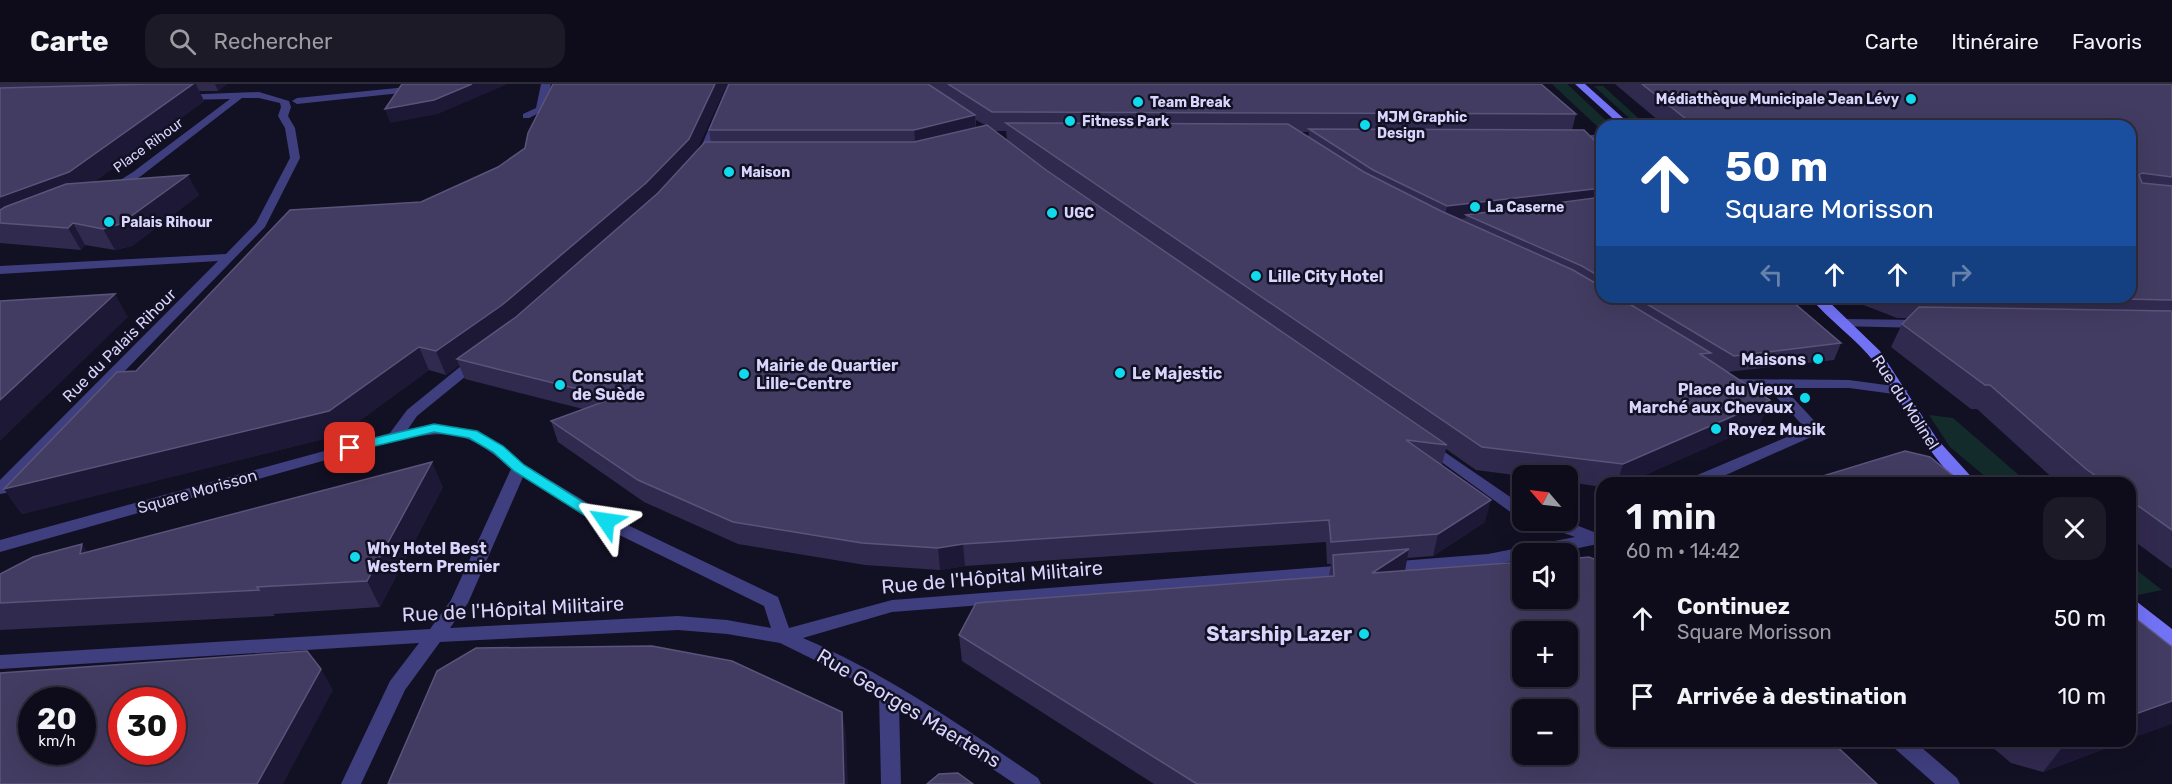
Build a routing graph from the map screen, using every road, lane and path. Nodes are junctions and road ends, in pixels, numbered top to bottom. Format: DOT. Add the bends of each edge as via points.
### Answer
graph roads {
  1 [pos="267,84"];
  2 [pos="546,84"];
  3 [pos="734,84"];
  4 [pos="1580,84"];
  5 [pos="423,88"];
  6 [pos="240,95"];
  7 [pos="254,95"];
  8 [pos="165,97"];
  9 [pos="297,101"];
  10 [pos="526,116"];
  11 [pos="1620,120"];
  12 [pos="1565,138"];
  13 [pos="1596,138"];
  14 [pos="693,169"];
  15 [pos="103,192"];
  16 [pos="231,257"];
  17 [pos="0,270"];
  18 [pos="1823,303"];
  19 [pos="1844,322"];
  20 [pos="1939,324"];
  21 [pos="489,351"];
  22 [pos="1712,373"];
  23 [pos="1771,382"];
  24 [pos="1900,391"];
  25 [pos="394,436"];
  26 [pos="1418,439"];
  27 [pos="519,468"];
  28 [pos="1707,477"];
  29 [pos="1963,477"];
  30 [pos="0,489"];
  31 [pos="1512,505"];
  32 [pos="1578,531"];
  33 [pos="1596,537"];
  34 [pos="1596,539"];
  35 [pos="0,546"];
  36 [pos="2136,611"];
  37 [pos="435,636"];
  38 [pos="783,637"];
  39 [pos="2172,639"];
  40 [pos="0,662"];
  41 [pos="889,692"];
  42 [pos="1907,747"];
  43 [pos="351,784"];
  44 [pos="891,784"];
  45 [pos="1031,784"];
  46 [pos="1950,784"];
  1 -- 7 [label="street"];
  2 -- 10 [label="street" via="540,110"];
  3 -- 14 [label="street" via="710,154"];
  4 -- 11 [label="street"];
  5 -- 9 [label="street"];
  6 -- 7 [label="street"];
  6 -- 8 [label="street"];
  6 -- 15 [label="street, Place Rihour" via="137,174"];
  7 -- 16 [label="street, Rue du Palais Rihour" via="285,103 283,116 290,128 295,158 261,225"];
  12 -- 13 [label="street"];
  16 -- 17 [label="street"];
  16 -- 30 [label="street, Rue du Palais Rihour"];
  18 -- 19 [label="street, Rue du Molinel"];
  19 -- 20 [label="street"];
  19 -- 24 [label="street, Rue du Molinel" via="1873,351"];
  21 -- 25 [label="street" via="412,413"];
  22 -- 23 [label="street" via="1735,383"];
  23 -- 24 [label="street" via="1849,384"];
  23 -- 28 [label="street" via="1815,429"];
  24 -- 29 [label="street, Rue du Molinel" via="1937,452"];
  25 -- 27 [label="street, Square Morisson" via="434,428 464,432 498,449"];
  25 -- 35 [label="street, Square Morisson"];
  26 -- 31 [label="street"];
  27 -- 37 [label="street" via="459,603"];
  27 -- 38 [label="street, Square Morisson" via="606,521 772,602"];
  32 -- 33 [label="street"];
  34 -- 38 [label="street, Rue de l'Hôpital Militaire" via="1488,560 892,606"];
  36 -- 39 [label="street"];
  37 -- 38 [label="street, Rue de l'Hôpital Militaire" via="678,623"];
  37 -- 40 [label="street, Rue de l'Hôpital Militaire"];
  37 -- 43 [label="street" via="397,686"];
  38 -- 41 [label="street, Rue Georges Maertens" via="816,650"];
  41 -- 44 [label="street"];
  41 -- 45 [label="street, Rue Georges Maertens"];
  42 -- 46 [label="street"];
}
